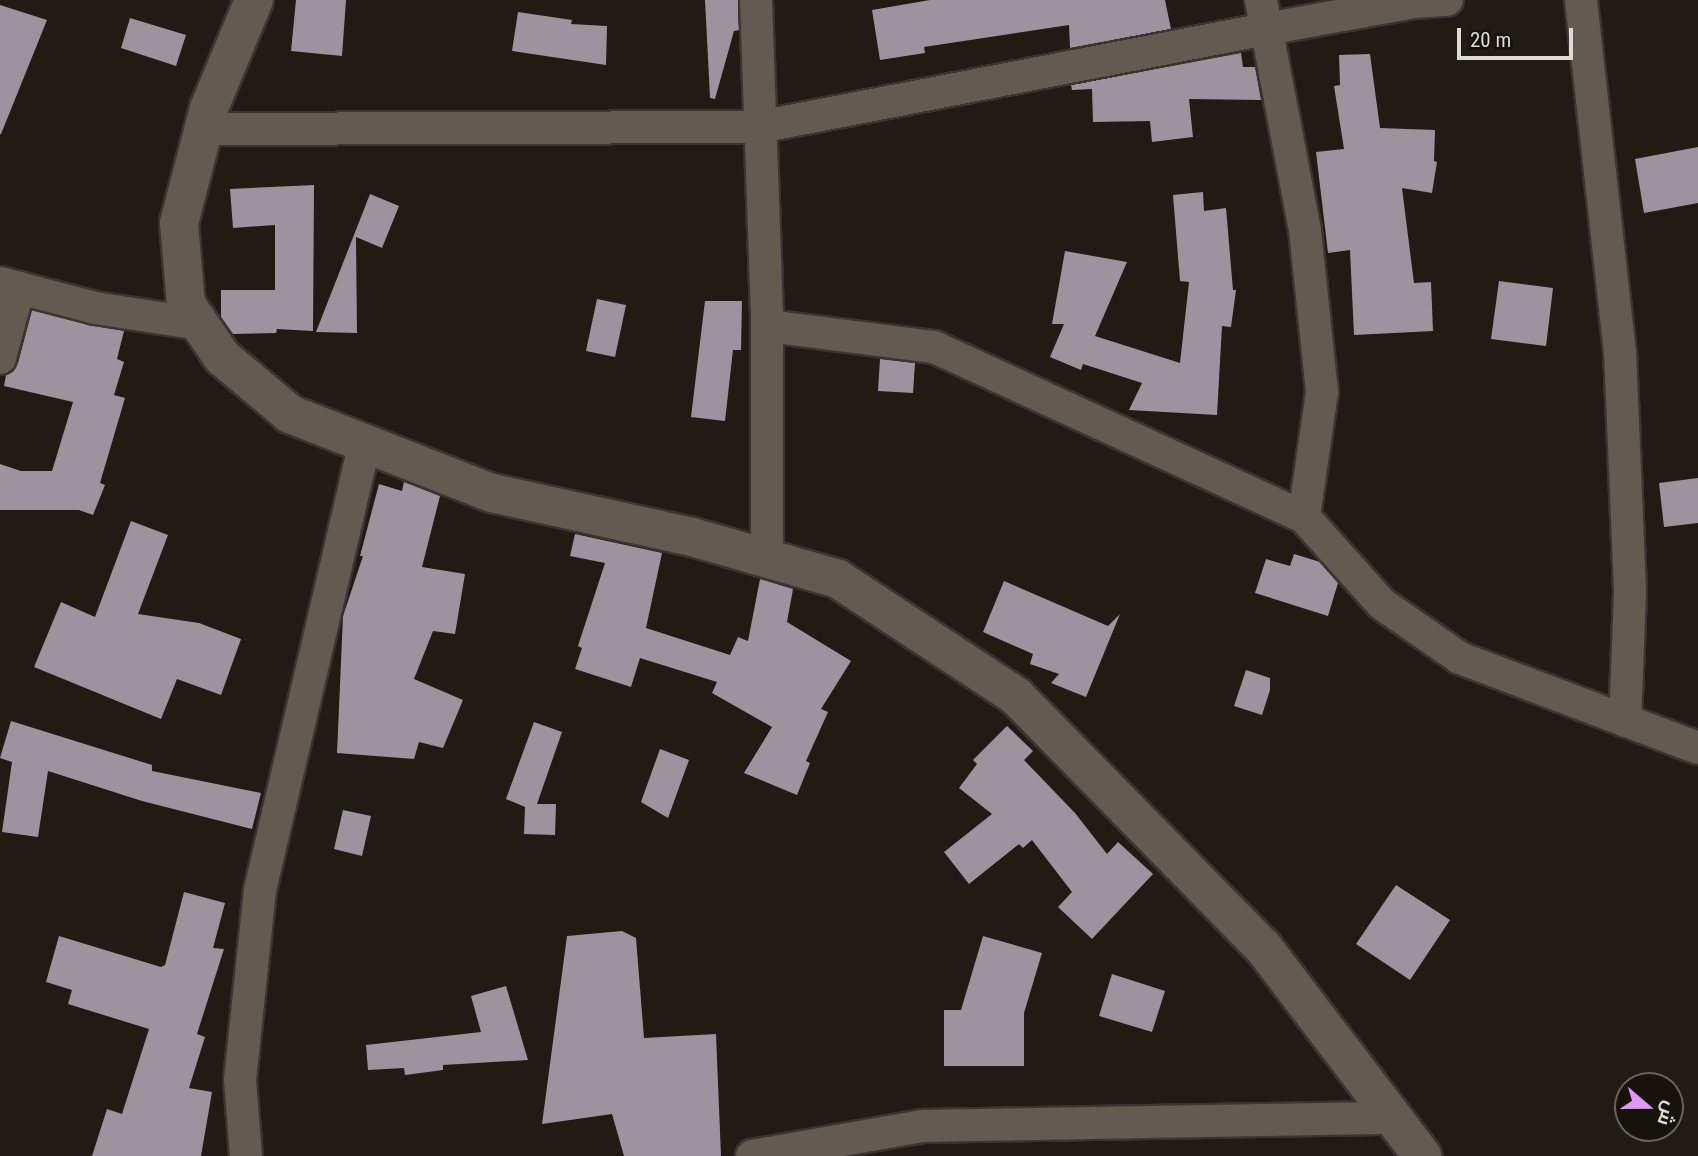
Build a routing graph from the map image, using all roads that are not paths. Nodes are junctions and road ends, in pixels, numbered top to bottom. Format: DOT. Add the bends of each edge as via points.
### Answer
graph roads {
  1 [pos="254,0"];
  2 [pos="756,0"];
  3 [pos="1447,0"];
  4 [pos="1581,0"];
  5 [pos="1264,15"];
  6 [pos="759,127"];
  7 [pos="204,129"];
  8 [pos="9,285"];
  9 [pos="200,324"];
  10 [pos="766,326"];
  11 [pos="0,358"];
  12 [pos="365,444"];
  13 [pos="1304,517"];
  14 [pos="767,558"];
  15 [pos="1625,721"];
  16 [pos="1698,748"];
  17 [pos="1391,1118"];
  18 [pos="246,1156"];
  19 [pos="752,1156"];
  20 [pos="1422,1156"];
  1 -- 7 [label="street"];
  2 -- 6 [label="street"];
  3 -- 5 [label="street"];
  4 -- 15 [label="street" via="1620,351 1630,593"];
  5 -- 6 [label="street"];
  5 -- 13 [label="street" via="1305,230 1322,391"];
  6 -- 7 [label="street"];
  6 -- 10 [label="street"];
  7 -- 9 [label="street" via="179,223 186,304"];
  8 -- 9 [label="street" via="95,308"];
  8 -- 11 [label="street"];
  9 -- 12 [label="street" via="222,357 290,414"];
  10 -- 13 [label="street" via="934,347"];
  10 -- 14 [label="street"];
  12 -- 14 [label="street" via="492,493"];
  12 -- 18 [label="street" via="260,890 240,1080"];
  13 -- 15 [label="street" via="1382,604 1460,658"];
  14 -- 17 [label="street" via="838,579 1016,696 1263,947"];
  15 -- 16 [label="street"];
  17 -- 19 [label="street" via="922,1126"];
  17 -- 20 [label="street"];
}
